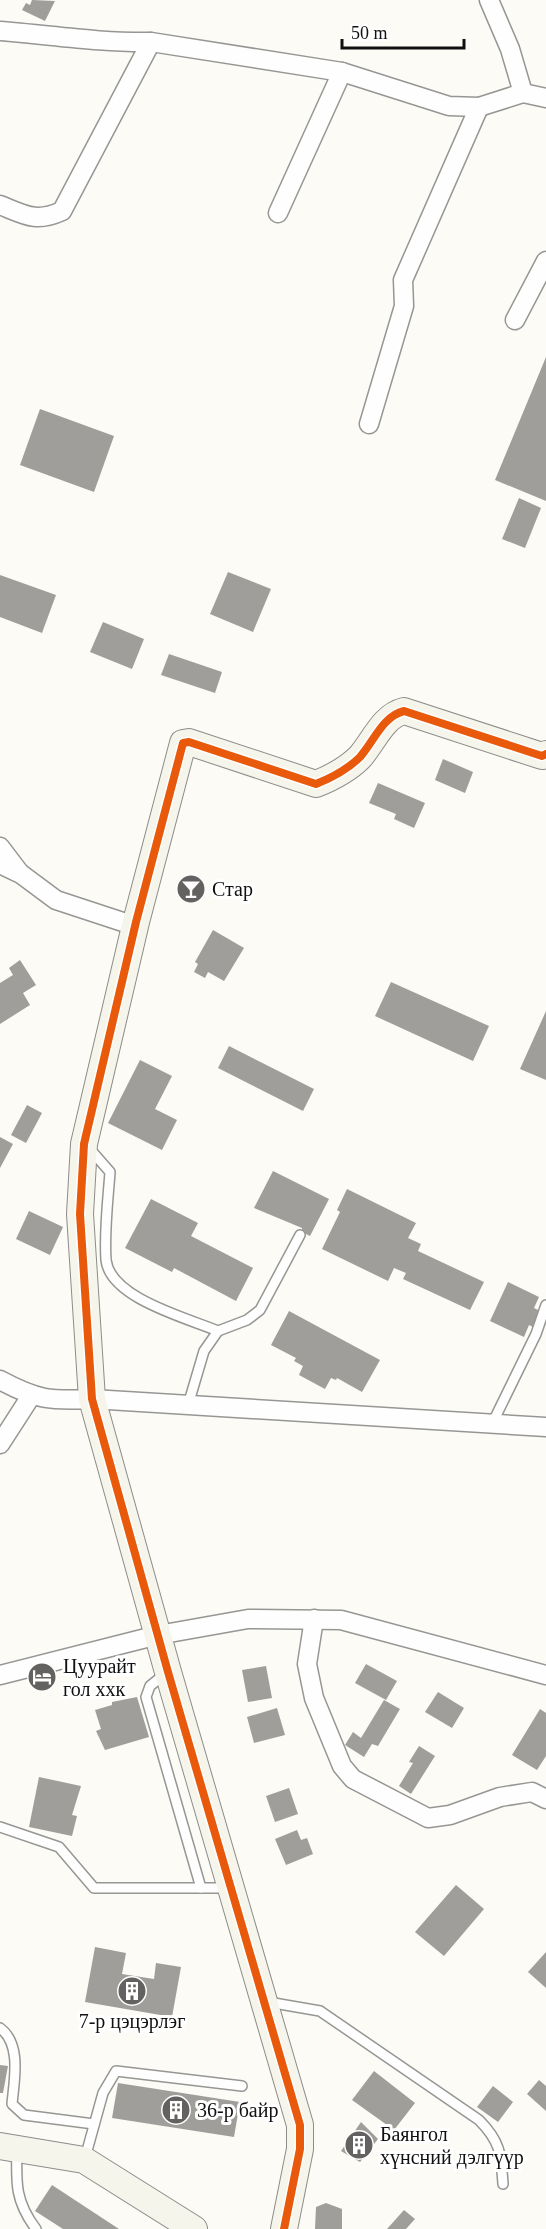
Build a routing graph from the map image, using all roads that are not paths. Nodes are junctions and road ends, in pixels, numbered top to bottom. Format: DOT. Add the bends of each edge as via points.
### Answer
graph roads {
  1 [pos="489,0"];
  2 [pos="0,31"];
  3 [pos="151,42"];
  4 [pos="342,72"];
  5 [pos="523,93"];
  6 [pos="546,98"];
  7 [pos="479,107"];
  8 [pos="0,206"];
  9 [pos="278,213"];
  10 [pos="546,261"];
  11 [pos="515,320"];
  12 [pos="369,424"];
  13 [pos="546,754"];
  14 [pos="0,847"];
  15 [pos="0,864"];
  16 [pos="21,874"];
  17 [pos="135,926"];
  18 [pos="84,1144"];
  19 [pos="300,1235"];
  20 [pos="546,1305"];
  21 [pos="218,1331"];
  22 [pos="0,1380"];
  23 [pos="31,1396"];
  24 [pos="92,1399"];
  25 [pos="188,1405"];
  26 [pos="492,1424"];
  27 [pos="546,1427"];
  28 [pos="0,1444"];
  29 [pos="314,1619"];
  30 [pos="158,1635"];
  31 [pos="168,1672"];
  32 [pos="546,1675"];
  33 [pos="0,1676"];
  34 [pos="546,1799"];
  35 [pos="0,1827"];
  36 [pos="201,1888"];
  37 [pos="232,1888"];
  38 [pos="266,2002"];
  39 [pos="0,2028"];
  40 [pos="242,2086"];
  41 [pos="94,2124"];
  42 [pos="8,2147"];
  43 [pos="84,2160"];
  44 [pos="503,2184"];
  45 [pos="36,2229"];
  46 [pos="194,2229"];
  47 [pos="284,2229"];
  1 -- 5 [label="street" via="510,48"];
  2 -- 3 [label="street" via="104,43"];
  3 -- 4 [label="street"];
  3 -- 8 [label="street" via="62,212 34,218"];
  4 -- 7 [label="street" via="449,106"];
  4 -- 9 [label="street"];
  5 -- 6 [label="street"];
  5 -- 7 [label="street"];
  7 -- 12 [label="street" via="403,280 404,306"];
  10 -- 11 [label="street"];
  13 -- 17 [label="street" via="542,756 404,711 392,715 358,758 330,779 316,784 183,743"];
  14 -- 16 [label="street"];
  15 -- 16 [label="street"];
  16 -- 17 [label="street" via="56,900"];
  17 -- 18 [label="street"];
  18 -- 21 [label="lane" via="110,1172 106,1262 114,1280 130,1294"];
  18 -- 24 [label="street" via="80,1214"];
  19 -- 21 [label="lane" via="260,1310 247,1320"];
  20 -- 26 [label="lane"];
  21 -- 25 [label="lane" via="204,1351"];
  22 -- 23 [label="street"];
  23 -- 24 [label="street" via="55,1401"];
  23 -- 28 [label="street"];
  24 -- 25 [label="street"];
  24 -- 30 [label="street"];
  25 -- 26 [label="street"];
  26 -- 27 [label="street"];
  29 -- 30 [label="street" via="248,1619"];
  29 -- 32 [label="street" via="341,1620"];
  29 -- 34 [label="street" via="307,1664 314,1698 342,1766 353,1779 428,1818 450,1815 500,1797 532,1792"];
  30 -- 31 [label="street"];
  30 -- 33 [label="street"];
  31 -- 36 [label="lane" via="150,1686 146,1697"];
  31 -- 37 [label="street"];
  35 -- 36 [label="lane" via="58,1847 94,1887"];
  36 -- 37 [label="lane"];
  37 -- 38 [label="street"];
  38 -- 44 [label="lane" via="320,2011 479,2120 501,2149"];
  38 -- 47 [label="street" via="300,2124 300,2149"];
  39 -- 41 [label="lane" via="11,2042 15,2065 12,2104 24,2115"];
  40 -- 41 [label="lane" via="116,2071 103,2093"];
  41 -- 43 [label="lane"];
  42 -- 43 [label="street"];
  42 -- 45 [label="lane" via="17,2195"];
  43 -- 46 [label="street"];
}
